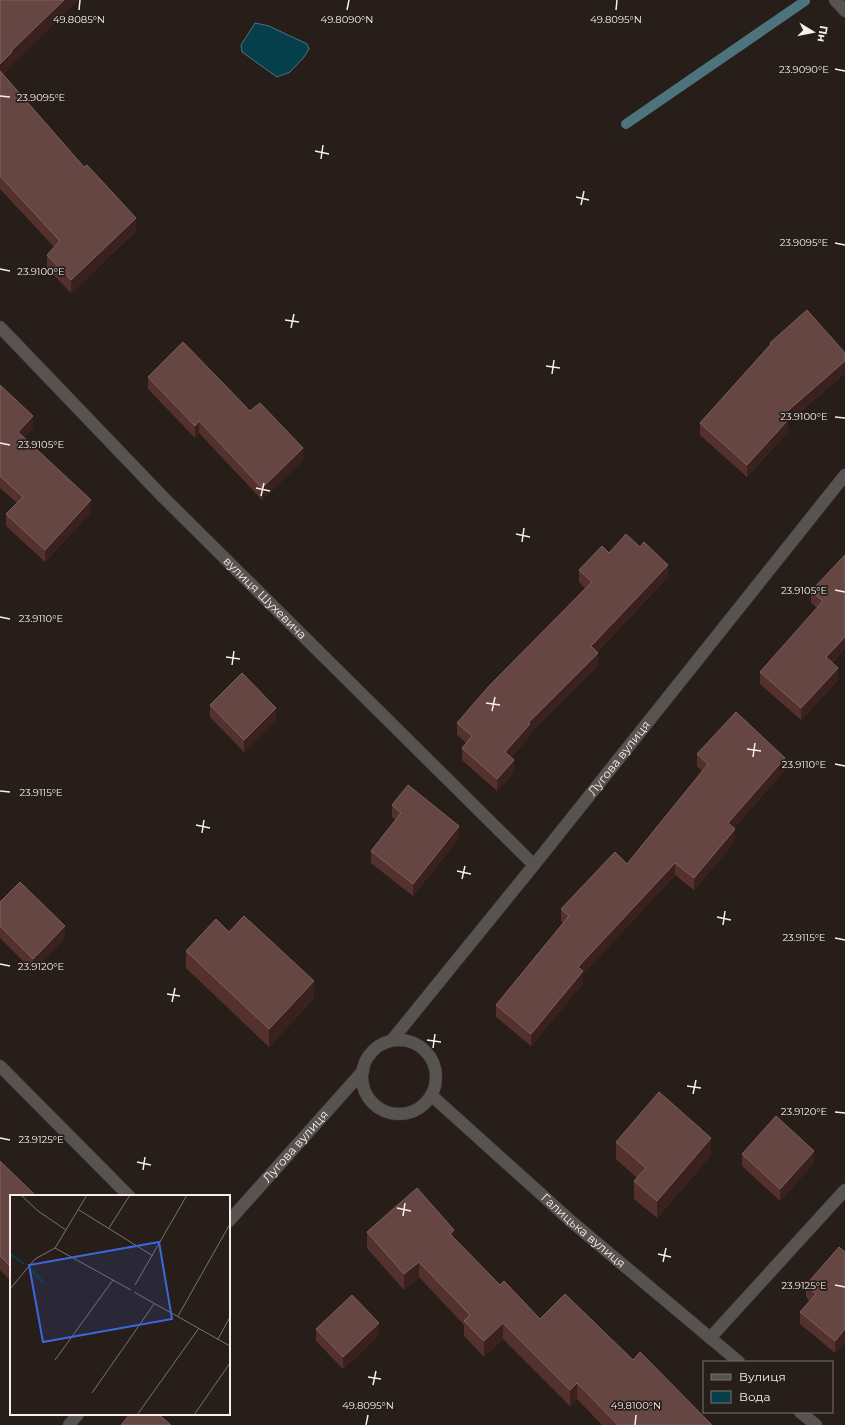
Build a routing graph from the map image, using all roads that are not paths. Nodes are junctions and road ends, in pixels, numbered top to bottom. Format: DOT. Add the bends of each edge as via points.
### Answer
graph roads {
  1 [pos="835,0"];
  2 [pos="845,11"];
  3 [pos="0,327"];
  4 [pos="845,475"];
  5 [pos="534,865"];
  6 [pos="392,1040"];
  7 [pos="0,1066"];
  8 [pos="362,1071"];
  9 [pos="431,1095"];
  10 [pos="845,1190"];
  11 [pos="128,1195"];
  12 [pos="230,1220"];
  13 [pos="710,1338"];
  14 [pos="738,1361"];
  15 [pos="801,1413"];
  16 [pos="77,1415"];
  17 [pos="70,1425"];
  18 [pos="816,1425"];
  1 -- 2 [label="street"];
  3 -- 5 [label="street, вулиця Шухевича" via="162,497"];
  4 -- 5 [label="street, Лугова вулиця"];
  5 -- 6 [label="street, Лугова вулиця"];
  6 -- 8 [label="street" via="378,1046 368,1057"];
  6 -- 9 [label="street" via="407,1040 420,1046 430,1056 436,1069 436,1083"];
  7 -- 11 [label="street"];
  8 -- 9 [label="street" via="363,1086 370,1100 381,1109 395,1114 410,1112 422,1106"];
  8 -- 12 [label="street, Лугова вулиця"];
  9 -- 13 [label="street, Галицька вулиця" via="572,1222"];
  10 -- 13 [label="street"];
  13 -- 14 [label="street, Галицька вулиця"];
  15 -- 18 [label="street"];
  16 -- 17 [label="street"];
}
